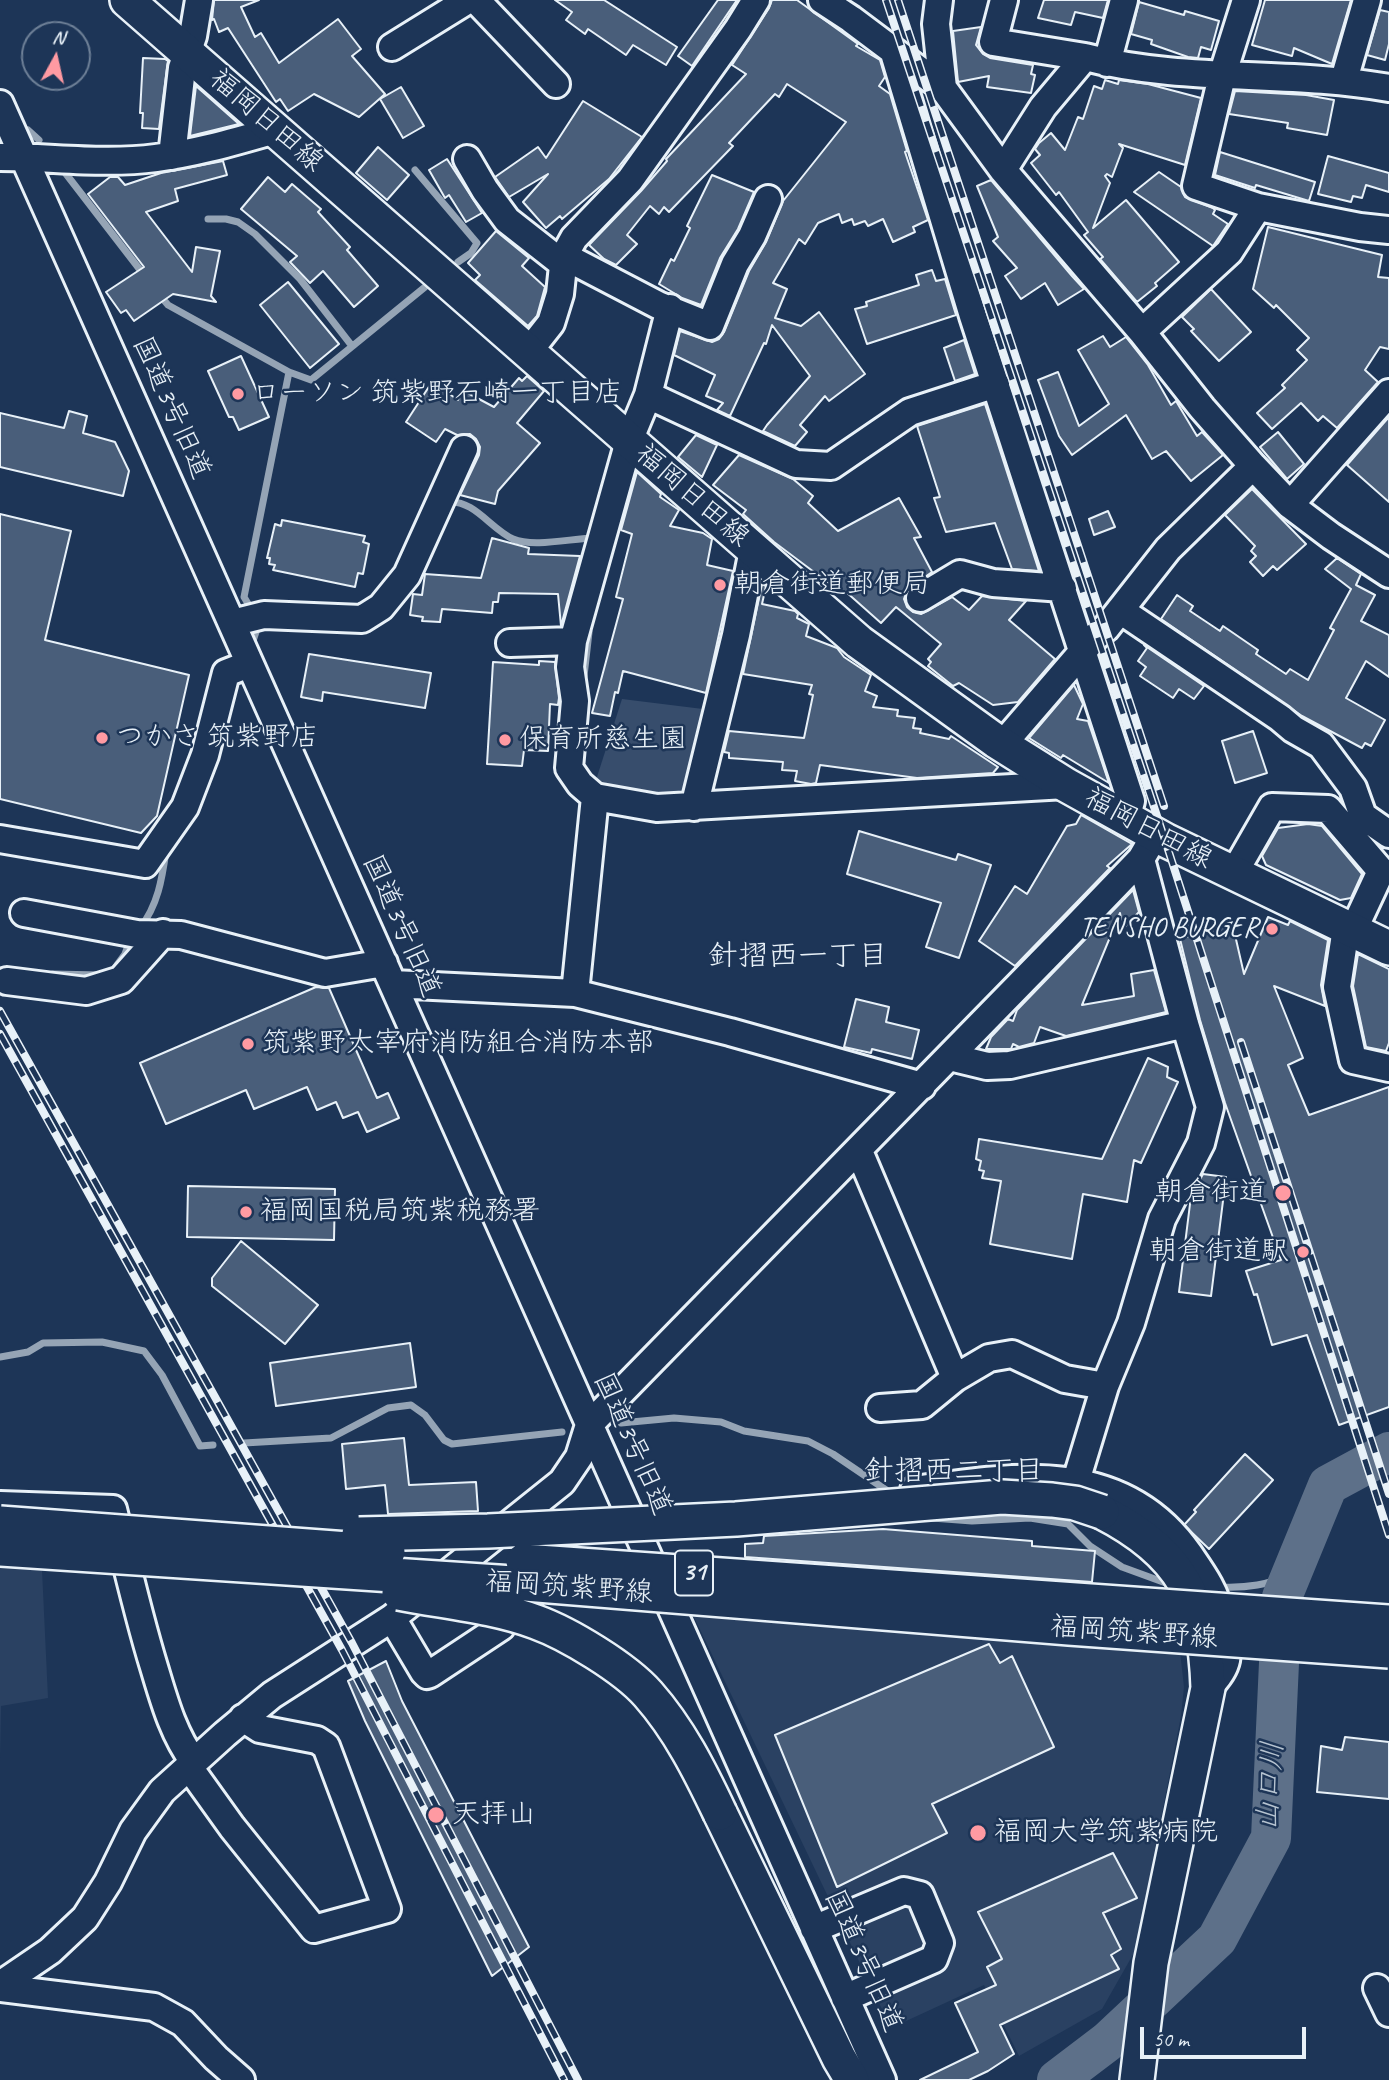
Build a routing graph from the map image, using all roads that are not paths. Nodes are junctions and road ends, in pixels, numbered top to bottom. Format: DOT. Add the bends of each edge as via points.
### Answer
graph roads {
  1 [pos="127,0"];
  2 [pos="199,0"];
  3 [pos="468,0"];
  4 [pos="476,0"];
  5 [pos="755,0"];
  6 [pos="821,0"];
  7 [pos="939,0"];
  8 [pos="1004,0"];
  9 [pos="1124,0"];
  10 [pos="1246,0"];
  11 [pos="1367,0"];
  12 [pos="392,47"];
  13 [pos="187,53"];
  14 [pos="894,53"];
  15 [pos="1096,60"];
  16 [pos="1222,76"];
  17 [pos="1344,80"];
  18 [pos="556,84"];
  19 [pos="943,88"];
  20 [pos="1389,88"];
  21 [pos="0,104"];
  22 [pos="275,130"];
  23 [pos="172,156"];
  24 [pos="12,157"];
  25 [pos="467,159"];
  26 [pos="1003,170"];
  27 [pos="768,199"];
  28 [pos="1258,207"];
  29 [pos="1389,230"];
  30 [pos="563,260"];
  31 [pos="670,308"];
  32 [pos="1142,332"];
  33 [pos="529,351"];
  34 [pos="996,384"];
  35 [pos="1389,393"];
  36 [pos="648,395"];
  37 [pos="629,441"];
  38 [pos="464,449"];
  39 [pos="1253,466"];
  40 [pos="1290,505"];
  41 [pos="753,550"];
  42 [pos="1389,574"];
  43 [pos="1063,588"];
  44 [pos="920,598"];
  45 [pos="1120,610"];
  46 [pos="232,623"];
  47 [pos="572,641"];
  48 [pos="510,643"];
  49 [pos="1082,652"];
  50 [pos="249,664"];
  51 [pos="1002,745"];
  52 [pos="1066,785"];
  53 [pos="596,797"];
  54 [pos="694,807"];
  55 [pos="1126,819"];
  56 [pos="1389,834"];
  57 [pos="0,839"];
  58 [pos="1148,847"];
  59 [pos="1234,873"];
  60 [pos="24,913"];
  61 [pos="1350,930"];
  62 [pos="163,933"];
  63 [pos="1388,945"];
  64 [pos="388,974"];
  65 [pos="7,981"];
  66 [pos="575,993"];
  67 [pos="1185,1024"];
  68 [pos="950,1057"];
  69 [pos="1389,1068"];
  70 [pos="922,1086"];
  71 [pos="859,1151"];
  72 [pos="955,1378"];
  73 [pos="1105,1386"];
  74 [pos="880,1408"];
  75 [pos="589,1425"];
  76 [pos="1076,1481"];
  77 [pos="0,1505"];
  78 [pos="629,1513"];
  79 [pos="0,1523"];
  80 [pos="168,1537"];
  81 [pos="0,1549"];
  82 [pos="471,1555"];
  83 [pos="263,1567"];
  84 [pos="392,1618"];
  85 [pos="1389,1622"];
  86 [pos="1389,1651"];
  87 [pos="1208,1688"];
  88 [pos="243,1718"];
  89 [pos="192,1764"];
  90 [pos="814,1929"];
  91 [pos="0,1987"];
  92 [pos="1377,1988"];
  93 [pos="845,1998"];
  94 [pos="1389,2014"];
  95 [pos="1137,2077"];
  96 [pos="241,2080"];
  97 [pos="852,2080"];
  98 [pos="883,2080"];
  1 -- 13 [label="main road, 福岡日田線"];
  2 -- 13 [label="street"];
  3 -- 12 [label="street"];
  4 -- 18 [label="street"];
  5 -- 30 [label="street" via="630,180 574,238"];
  6 -- 14 [label="street"];
  7 -- 19 [label="street" via="936,24"];
  8 -- 15 [label="street" via="993,42"];
  9 -- 15 [label="street"];
  10 -- 16 [label="street"];
  11 -- 17 [label="street"];
  13 -- 22 [label="main road, 福岡日田線"];
  13 -- 23 [label="street"];
  14 -- 19 [label="street"];
  14 -- 34 [label="street"];
  15 -- 16 [label="street"];
  15 -- 26 [label="street" via="1043,107"];
  16 -- 17 [label="street"];
  16 -- 28 [label="street" via="1196,186"];
  17 -- 20 [label="street"];
  19 -- 26 [label="street"];
  21 -- 24 [label="street, 国道3号旧道"];
  22 -- 23 [label="street"];
  22 -- 33 [label="main road, 福岡日田線"];
  23 -- 24 [label="street" via="78,161"];
  24 -- 46 [label="street, 国道3号旧道"];
  25 -- 30 [label="street" via="507,219"];
  26 -- 32 [label="street"];
  27 -- 31 [label="street" via="710,326"];
  28 -- 29 [label="street"];
  28 -- 32 [label="street" via="1229,252"];
  30 -- 31 [label="street"];
  30 -- 33 [label="street" via="551,323"];
  31 -- 36 [label="street"];
  32 -- 39 [label="street"];
  33 -- 37 [label="main road, 福岡日田線"];
  34 -- 36 [label="street" via="910,412 831,466 796,464"];
  34 -- 43 [label="street"];
  35 -- 40 [label="street"];
  36 -- 37 [label="street"];
  37 -- 41 [label="main road, 福岡日田線"];
  37 -- 47 [label="street"];
  38 -- 46 [label="street" via="407,575 381,607 362,619 264,615"];
  39 -- 40 [label="street"];
  39 -- 45 [label="street" via="1168,549"];
  40 -- 42 [label="street"];
  41 -- 51 [label="main road, 福岡日田線" via="859,642"];
  41 -- 54 [label="street"];
  43 -- 44 [label="street" via="993,583 960,574"];
  43 -- 49 [label="street"];
  45 -- 49 [label="street"];
  45 -- 56 [label="street" via="1321,745 1353,788 1363,816"];
  46 -- 50 [label="street, 国道3号旧道"];
  47 -- 48 [label="street"];
  47 -- 53 [label="street" via="575,701 569,768"];
  49 -- 51 [label="street"];
  49 -- 55 [label="street" via="1131,802"];
  50 -- 57 [label="street" via="226,673 205,755 185,807 145,864"];
  50 -- 64 [label="street, 国道3号旧道"];
  51 -- 52 [label="main road, 福岡日田線"];
  52 -- 54 [label="street"];
  52 -- 55 [label="main road, 福岡日田線"];
  53 -- 54 [label="street" via="657,808"];
  53 -- 66 [label="street"];
  55 -- 58 [label="main road, 福岡日田線"];
  58 -- 59 [label="main road, 福岡日田線"];
  58 -- 67 [label="street"];
  58 -- 68 [label="street"];
  59 -- 61 [label="main road, 福岡日田線"];
  59 -- 61 [label="street" via="1272,807 1328,809 1381,871"];
  60 -- 62 [label="street" via="137,934"];
  61 -- 63 [label="main road, 福岡日田線"];
  61 -- 69 [label="street" via="1337,987 1353,1060"];
  62 -- 64 [label="street" via="325,973"];
  62 -- 65 [label="street" via="121,980 86,991"];
  64 -- 66 [label="street" via="459,986"];
  64 -- 75 [label="street, 国道3号旧道"];
  66 -- 70 [label="street"];
  67 -- 68 [label="street" via="1010,1065 987,1066"];
  67 -- 73 [label="street" via="1210,1107 1201,1143 1161,1219 1131,1323"];
  68 -- 70 [label="street"];
  70 -- 71 [label="street"];
  71 -- 72 [label="street"];
  71 -- 75 [label="street"];
  72 -- 73 [label="street" via="989,1359 1012,1354 1065,1379"];
  72 -- 74 [label="street" via="922,1405"];
  73 -- 76 [label="street"];
  75 -- 78 [label="street, 国道3号旧道"];
  75 -- 82 [label="street" via="579,1457 562,1482"];
  76 -- 78 [label="street" via="992,1479 861,1497"];
  76 -- 87 [label="street" via="1114,1493 1155,1519 1199,1569 1217,1599 1227,1656 1223,1673"];
  77 -- 89 [label="street" via="113,1509 167,1710"];
  78 -- 90 [label="street, 国道3号旧道"];
  79 -- 80 [label="main road, 福岡筑紫野線 / 31, bridge"];
  80 -- 85 [label="main road, 福岡筑紫野線 / 31, bridge"];
  80 -- 87 [label="main road, bridge" via="556,1528 736,1519 1002,1497 1074,1503 1131,1527 1172,1563 1193,1596 1207,1658"];
  81 -- 83 [label="main road, 福岡筑紫野線 / 31, bridge"];
  82 -- 84 [label="street"];
  82 -- 84 [label="street" via="504,1587 507,1596 501,1627 427,1675"];
  83 -- 86 [label="main road, 福岡筑紫野線 / 31, bridge"];
  83 -- 97 [label="main road, bridge" via="535,1621 604,1658 647,1692 701,1774"];
  84 -- 88 [label="street"];
  87 -- 95 [label="main road" via="1151,1963"];
  88 -- 89 [label="street"];
  88 -- 89 [label="street" via="260,1729 317,1740 326,1746 387,1909 314,1929 232,1827"];
  89 -- 91 [label="street" via="162,1791 133,1831 85,1918 50,1951"];
  90 -- 93 [label="street, 国道3号旧道"];
  90 -- 93 [label="street" via="904,1891 920,1895 940,1943 934,1959"];
  91 -- 96 [label="street" via="154,2007 183,2023"];
  92 -- 94 [label="street"];
  93 -- 98 [label="street, 国道3号旧道"];
}
